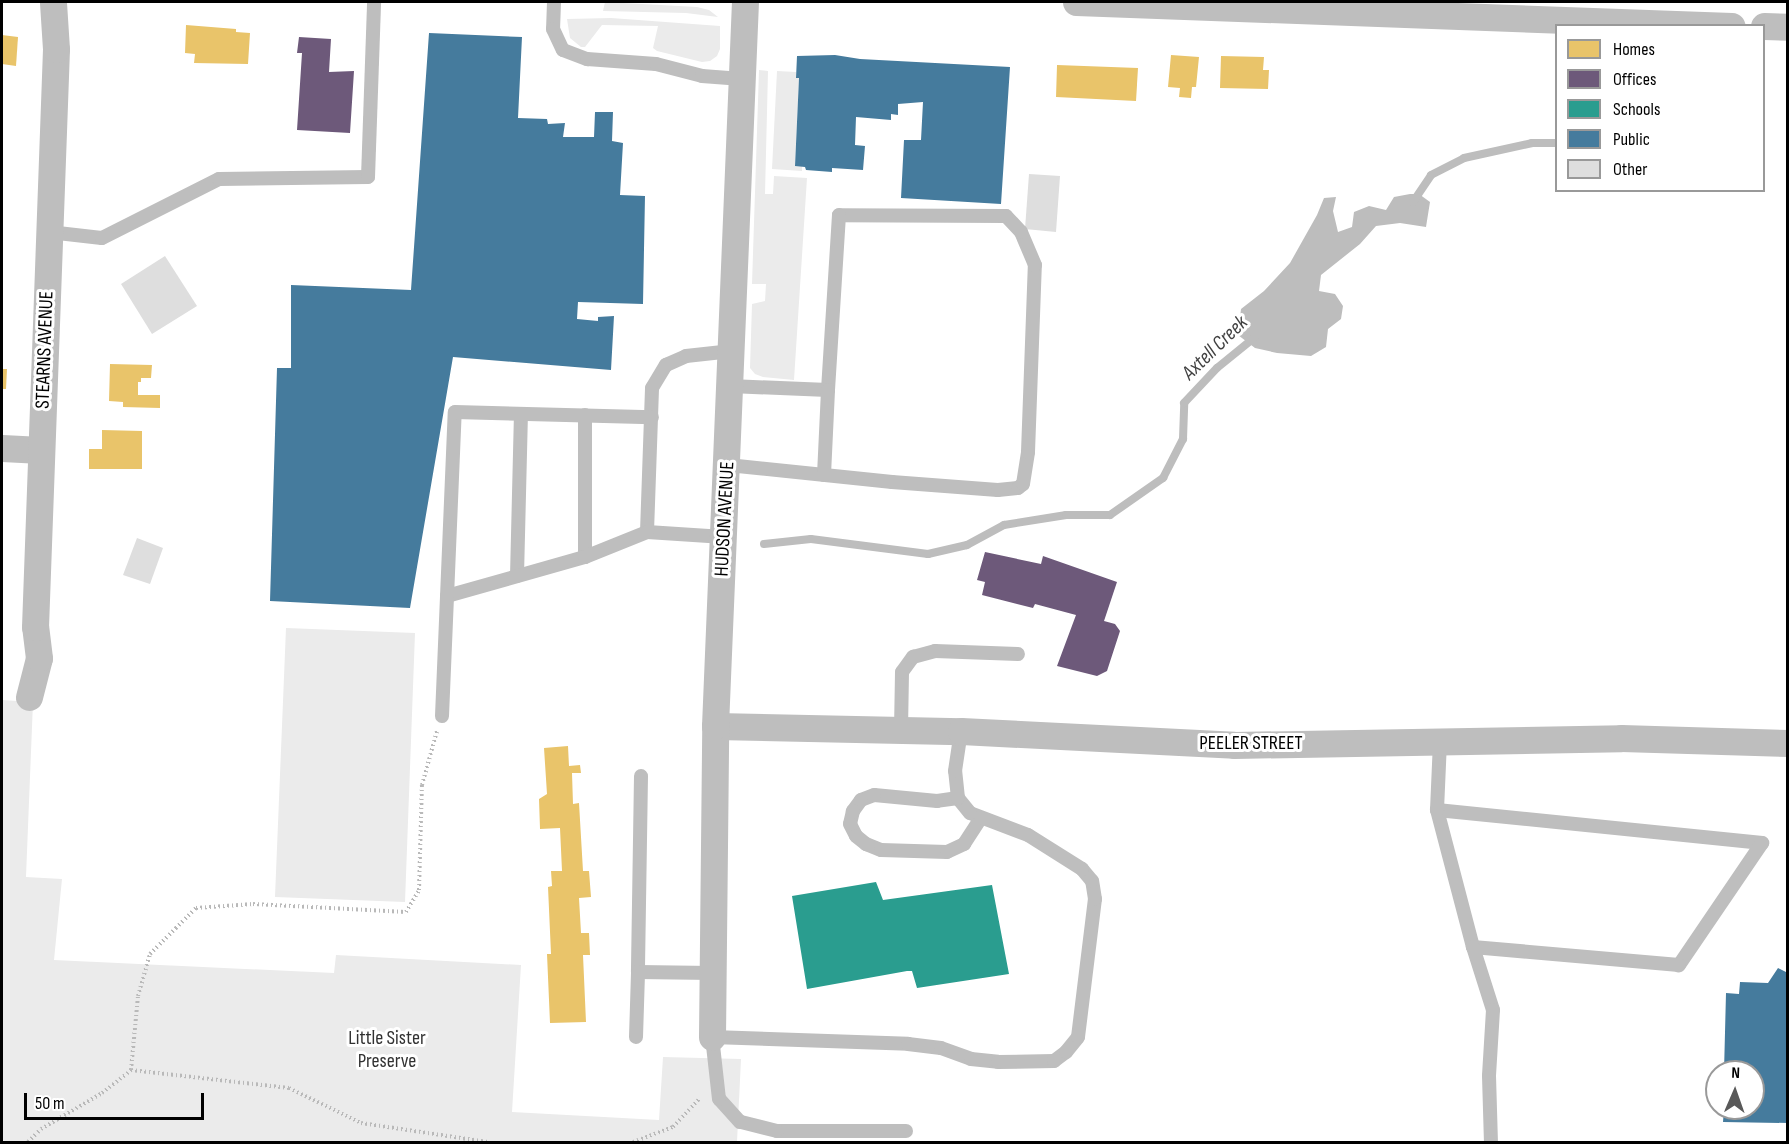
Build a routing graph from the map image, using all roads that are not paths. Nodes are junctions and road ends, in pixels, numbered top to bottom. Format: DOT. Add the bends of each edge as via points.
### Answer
graph roads {
  1 [pos="53,2"];
  2 [pos="374,2"];
  3 [pos="554,2"];
  4 [pos="745,2"];
  5 [pos="1076,2"];
  6 [pos="1677,24"];
  7 [pos="1765,26"];
  8 [pos="1788,27"];
  9 [pos="742,79"];
  10 [pos="49,232"];
  11 [pos="732,351"];
  12 [pos="730,386"];
  13 [pos="828,390"];
  14 [pos="521,414"];
  15 [pos="585,415"];
  16 [pos="652,417"];
  17 [pos="2,448"];
  18 [pos="41,450"];
  19 [pos="728,465"];
  20 [pos="824,475"];
  21 [pos="647,532"];
  22 [pos="724,537"];
  23 [pos="585,557"];
  24 [pos="517,576"];
  25 [pos="447,596"];
  26 [pos="1018,654"];
  27 [pos="29,697"];
  28 [pos="442,716"];
  29 [pos="715,726"];
  30 [pos="901,730"];
  31 [pos="961,731"];
  32 [pos="1440,740"];
  33 [pos="1788,743"];
  34 [pos="641,776"];
  35 [pos="958,798"];
  36 [pos="1437,810"];
  37 [pos="981,818"];
  38 [pos="1473,947"];
  39 [pos="638,972"];
  40 [pos="712,973"];
  41 [pos="636,1036"];
  42 [pos="711,1037"];
  43 [pos="906,1131"];
  44 [pos="1491,1143"];
  1 -- 10 [label="street, STEARNS AVENUE" via="56,49"];
  2 -- 10 [label="lane" via="368,177 219,179 102,238"];
  3 -- 9 [label="lane" via="553,29 563,50 587,59 656,64 702,76"];
  4 -- 9 [label="street, HUDSON AVENUE"];
  5 -- 6 [label="street"];
  7 -- 8 [label="street"];
  9 -- 11 [label="street, HUDSON AVENUE"];
  10 -- 18 [label="street, STEARNS AVENUE"];
  11 -- 12 [label="street, HUDSON AVENUE"];
  11 -- 16 [label="lane" via="686,356 666,365 652,388"];
  12 -- 13 [label="lane"];
  12 -- 19 [label="street, HUDSON AVENUE"];
  13 -- 20 [label="lane"];
  13 -- 20 [label="lane" via="839,215 1011,219 1035,265 1028,452 1023,484 998,490"];
  14 -- 15 [label="lane"];
  14 -- 24 [label="lane"];
  14 -- 25 [label="lane" via="456,412"];
  15 -- 16 [label="lane"];
  15 -- 23 [label="lane"];
  16 -- 21 [label="lane"];
  17 -- 18 [label="street"];
  18 -- 27 [label="street, STEARNS AVENUE" via="35,627 39,658"];
  19 -- 20 [label="lane"];
  19 -- 22 [label="street, HUDSON AVENUE"];
  21 -- 22 [label="lane"];
  21 -- 23 [label="lane"];
  22 -- 29 [label="street, HUDSON AVENUE"];
  23 -- 24 [label="lane"];
  24 -- 25 [label="lane"];
  25 -- 28 [label="lane"];
  26 -- 30 [label="lane" via="935,651 913,657 902,672"];
  29 -- 30 [label="street, PEELER STREET"];
  29 -- 40 [label="street, HUDSON AVENUE"];
  30 -- 31 [label="street, PEELER STREET"];
  31 -- 32 [label="street, PEELER STREET" via="1234,745"];
  31 -- 35 [label="lane" via="955,771"];
  32 -- 33 [label="street, PEELER STREET" via="1621,738"];
  32 -- 36 [label="lane"];
  34 -- 39 [label="lane"];
  35 -- 37 [label="lane" via="970,813"];
  35 -- 37 [label="lane" via="937,801 874,795 861,800 850,824 856,836 881,850 947,852 964,844"];
  36 -- 38 [label="lane"];
  36 -- 38 [label="lane" via="1762,843 1679,964"];
  37 -- 42 [label="lane" via="1028,835 1082,869 1092,881 1095,899 1078,1037 1066,1052 1054,1061 998,1062 908,1044"];
  38 -- 44 [label="lane" via="1493,1010 1489,1076"];
  39 -- 40 [label="lane"];
  39 -- 41 [label="lane"];
  40 -- 42 [label="street, HUDSON AVENUE"];
  42 -- 43 [label="lane" via="719,1099 740,1122 777,1131"];
}
